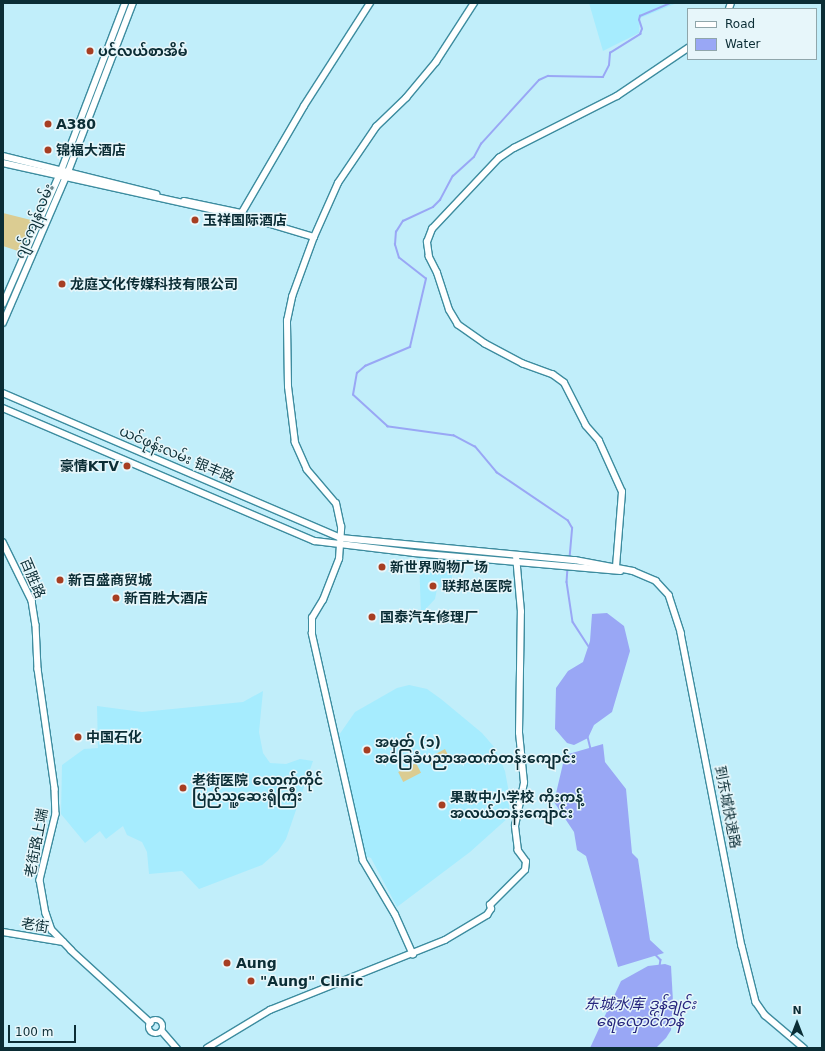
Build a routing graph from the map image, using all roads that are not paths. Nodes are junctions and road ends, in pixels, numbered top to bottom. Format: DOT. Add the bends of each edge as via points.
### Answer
graph roads {
  1 [pos="133,3"];
  2 [pos="370,3"];
  3 [pos="474,3"];
  4 [pos="124,5"];
  5 [pos="130,12"];
  6 [pos="687,49"];
  7 [pos="94,84"];
  8 [pos="100,87"];
  9 [pos="85,108"];
  10 [pos="91,110"];
  11 [pos="76,141"];
  12 [pos="3,156"];
  13 [pos="3,163"];
  14 [pos="60,174"];
  15 [pos="66,175"];
  16 [pos="240,215"];
  17 [pos="314,237"];
  18 [pos="11,285"];
  19 [pos="18,288"];
  20 [pos="3,304"];
  21 [pos="3,323"];
  22 [pos="3,392"];
  23 [pos="3,408"];
  24 [pos="341,538"];
  25 [pos="3,542"];
  26 [pos="340,545"];
  27 [pos="516,559"];
  28 [pos="616,567"];
  29 [pos="633,571"];
  30 [pos="36,625"];
  31 [pos="3,932"];
  32 [pos="64,942"];
  33 [pos="413,955"];
  34 [pos="151,1023"];
  35 [pos="162,1031"];
  36 [pos="177,1048"];
  37 [pos="207,1048"];
  38 [pos="804,1048"];
  1 -- 5 [label="main road"];
  2 -- 16 [label="main road" via="300,113"];
  3 -- 17 [label="main road" via="436,62 406,98 376,127 364,144 338,183"];
  4 -- 5 [label="main road"];
  4 -- 7 [label="main road"];
  5 -- 8 [label="main road"];
  6 -- 28 [label="main road" via="617,96 514,148 500,158 432,229 427,242 429,257 449,310 458,325 485,344 523,364 553,375 564,383 586,426 599,441 622,492"];
  7 -- 8 [label="main road"];
  7 -- 9 [label="main road"];
  8 -- 10 [label="main road"];
  9 -- 10 [label="main road"];
  9 -- 11 [label="main road"];
  10 -- 11 [label="main road"];
  11 -- 14 [label="main road, ဂျင်ကျန်လမ်း"];
  11 -- 15 [label="main road, ဂျင်ကျန်လမ်း"];
  12 -- 14 [label="main road"];
  13 -- 14 [label="main road"];
  14 -- 15 [label="main road"];
  14 -- 18 [label="main road, ဂျင်ကျန်လမ်း"];
  15 -- 16 [label="main road"];
  15 -- 19 [label="main road, ဂျင်ကျန်လမ်း"];
  16 -- 17 [label="main road"];
  17 -- 24 [label="main road" via="288,311 288,387 295,444 307,470 336,504"];
  18 -- 19 [label="main road"];
  18 -- 20 [label="main road, ဂျင်ကျန်လမ်း"];
  19 -- 21 [label="main road, ဂျင်ကျန်လမ်း"];
  22 -- 24 [label="main road, ယင်ဖုန်းလမ်း 银丰路"];
  23 -- 26 [label="main road, ယင်ဖုန်းလမ်း 银丰路" via="315,540"];
  24 -- 26 [label="main road"];
  24 -- 27 [label="main road, ယင်ဖုန်းလမ်း 银丰路"];
  25 -- 30 [label="main road, 百胜路" via="25,583 32,601"];
  26 -- 27 [label="main road, ယင်ဖုန်းလမ်း 银丰路"];
  26 -- 33 [label="main road" via="332,579 312,618 312,634 363,861 398,921"];
  27 -- 28 [label="main road, 到东城快速路" via="556,558"];
  27 -- 29 [label="main road, 到东城快速路" via="574,567"];
  27 -- 33 [label="main road" via="522,612 519,733 524,783 515,826 518,851 526,862 525,870 490,905 491,909 487,915 445,940"];
  28 -- 29 [label="main road, 到东城快速路"];
  29 -- 38 [label="main road, 到东城快速路" via="648,576 665,589 676,616 742,946 756,1002 766,1015"];
  30 -- 32 [label="main road, 老街路上端" via="38,669 55,789 56,814 40,880 40,890 52,930"];
  31 -- 32 [label="main road, 老街"];
  32 -- 34 [label="main road, 老街路上端"];
  33 -- 37 [label="main road" via="380,965 270,1010"];
  34 -- 35 [label="main road" via="160,1022"];
  34 -- 35 [label="main road" via="150,1030 154,1033"];
  35 -- 36 [label="main road"];
}
